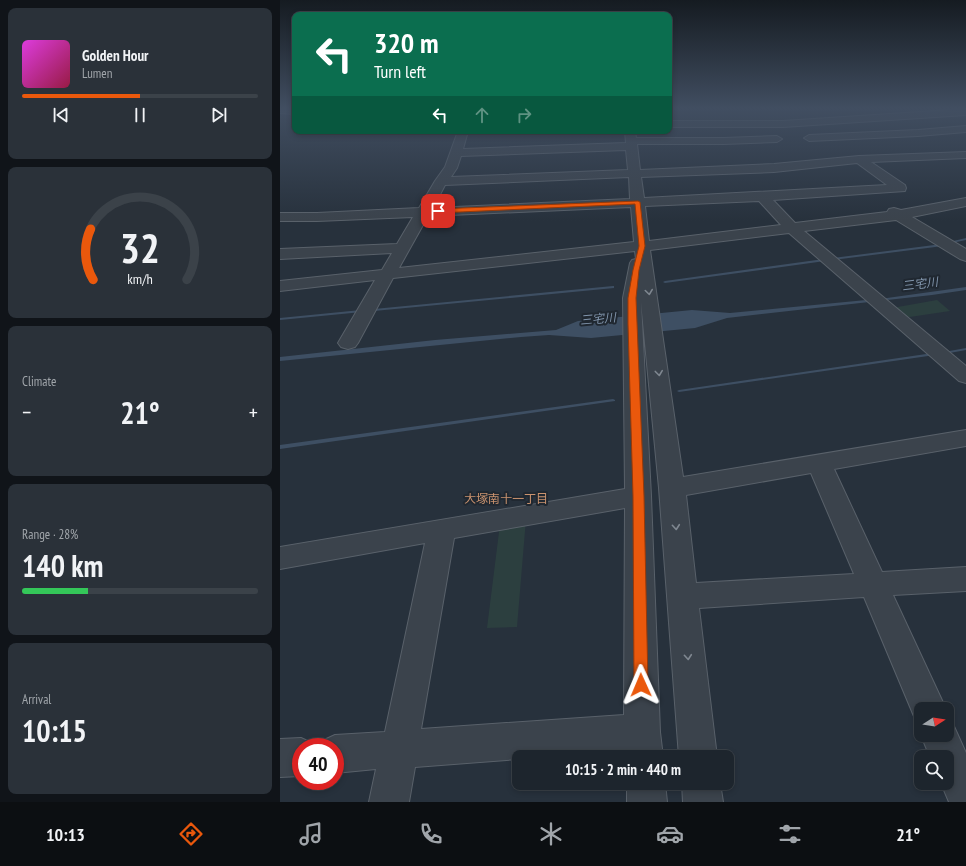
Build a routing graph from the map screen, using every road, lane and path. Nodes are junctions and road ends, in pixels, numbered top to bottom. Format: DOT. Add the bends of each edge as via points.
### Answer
graph roads {
  1 [pos="458,145"];
  2 [pos="551,145"];
  3 [pos="632,145"];
  4 [pos="705,145"];
  5 [pos="804,145"];
  6 [pos="851,145"];
  7 [pos="940,145"];
  8 [pos="456,153"];
  9 [pos="963,157"];
  10 [pos="859,159"];
  11 [pos="711,160"];
  12 [pos="821,163"];
  13 [pos="774,168"];
  14 [pos="830,172"];
  15 [pos="635,173"];
  16 [pos="441,181"];
  17 [pos="786,186"];
  18 [pos="866,190"];
  19 [pos="763,196"];
  20 [pos="726,197"];
  21 [pos="638,202"];
  22 [pos="966,202"];
  23 [pos="423,212"];
  24 [pos="899,215"];
  25 [pos="280,217"];
  26 [pos="792,228"];
  27 [pos="642,246"];
  28 [pos="403,248"];
  29 [pos="280,254"];
  30 [pos="966,256"];
  31 [pos="388,274"];
  32 [pos="280,286"];
  33 [pos="639,328"];
  34 [pos="348,343"];
  35 [pos="966,377"];
  36 [pos="966,438"];
  37 [pos="820,464"];
  38 [pos="672,488"];
  39 [pos="638,496"];
  40 [pos="442,530"];
  41 [pos="280,558"];
  42 [pos="966,579"];
  43 [pos="873,584"];
  44 [pos="682,596"];
  45 [pos="925,702"];
  46 [pos="942,742"];
  47 [pos="643,745"];
  48 [pos="399,750"];
  49 [pos="697,750"];
  50 [pos="344,753"];
  51 [pos="292,757"];
  52 [pos="280,758"];
  53 [pos="646,790"];
  54 [pos="702,790"];
  55 [pos="966,796"];
  56 [pos="389,802"];
  57 [pos="647,802"];
  58 [pos="703,802"];
  1 -- 8 [label="street"];
  2 -- 8 [label="street"];
  3 -- 15 [label="street"];
  4 -- 11 [label="street"];
  5 -- 12 [label="street"];
  6 -- 10 [label="street" via="860,152"];
  7 -- 9 [label="street"];
  8 -- 16 [label="street" via="452,168"];
  9 -- 10 [label="street"];
  10 -- 12 [label="street"];
  10 -- 18 [label="street" via="900,188"];
  11 -- 13 [label="street"];
  11 -- 15 [label="street"];
  11 -- 20 [label="street"];
  12 -- 13 [label="street"];
  12 -- 14 [label="street"];
  13 -- 17 [label="street"];
  15 -- 16 [label="street"];
  15 -- 21 [label="street"];
  16 -- 23 [label="street"];
  17 -- 18 [label="street" via="844,186"];
  17 -- 19 [label="street"];
  18 -- 24 [label="street"];
  19 -- 20 [label="street"];
  19 -- 26 [label="street"];
  20 -- 21 [label="street"];
  21 -- 23 [label="street"];
  21 -- 27 [label="street"];
  22 -- 24 [label="street"];
  23 -- 25 [label="street"];
  23 -- 28 [label="street"];
  24 -- 26 [label="street"];
  24 -- 30 [label="street"];
  26 -- 27 [label="street"];
  26 -- 35 [label="street"];
  27 -- 31 [label="street"];
  27 -- 33 [label="street" via="632,298"];
  27 -- 33 [label="street, one-way" via="651,311"];
  28 -- 29 [label="street"];
  28 -- 31 [label="street"];
  31 -- 32 [label="street"];
  31 -- 34 [label="street"];
  33 -- 38 [label="street, one-way"];
  33 -- 39 [label="street"];
  36 -- 37 [label="street"];
  37 -- 38 [label="street"];
  37 -- 43 [label="street"];
  38 -- 44 [label="street, one-way"];
  39 -- 40 [label="street"];
  39 -- 47 [label="street"];
  40 -- 41 [label="street"];
  40 -- 48 [label="street"];
  42 -- 43 [label="street"];
  43 -- 44 [label="street"];
  43 -- 45 [label="street"];
  44 -- 49 [label="street, one-way"];
  46 -- 55 [label="street"];
  47 -- 48 [label="street"];
  48 -- 50 [label="street"];
  48 -- 56 [label="street"];
  51 -- 52 [label="street"];
  53 -- 57 [label="street"];
  54 -- 58 [label="street"];
}
